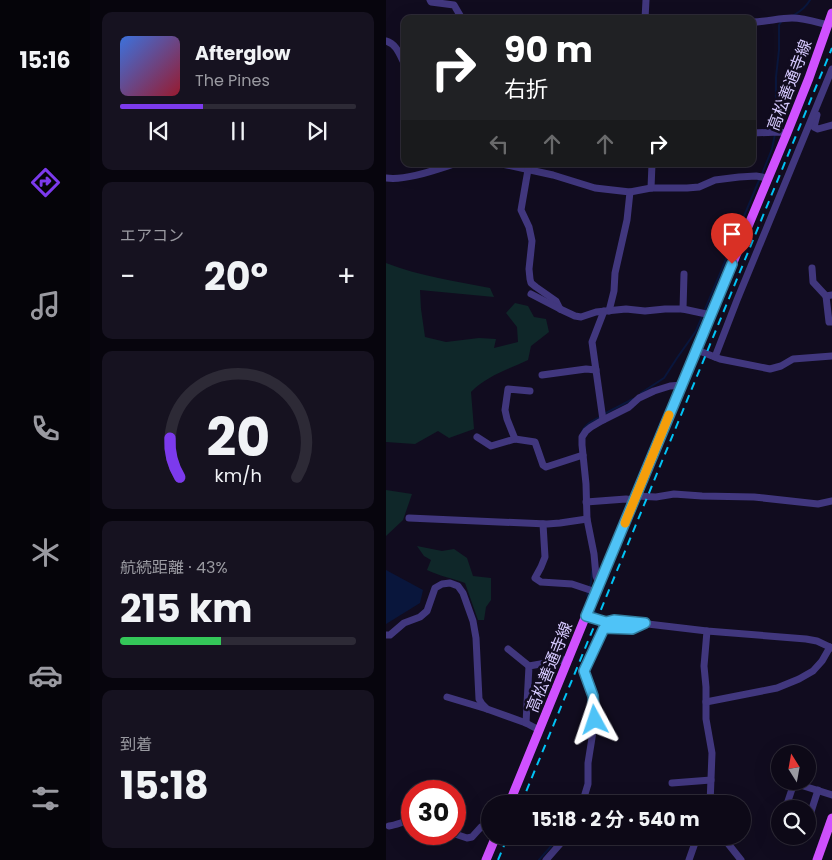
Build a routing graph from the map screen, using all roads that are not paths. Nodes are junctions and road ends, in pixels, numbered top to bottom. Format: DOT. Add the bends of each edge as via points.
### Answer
graph roads {
  1 [pos="430,0"];
  2 [pos="646,0"];
  3 [pos="832,13"];
  4 [pos="460,15"];
  5 [pos="645,15"];
  6 [pos="756,22"];
  7 [pos="828,25"];
  8 [pos="386,41"];
  9 [pos="401,57"];
  10 [pos="832,70"];
  11 [pos="816,107"];
  12 [pos="832,125"];
  13 [pos="756,133"];
  14 [pos="787,134"];
  15 [pos="444,167"];
  16 [pos="529,167"];
  17 [pos="652,167"];
  18 [pos="386,178"];
  19 [pos="768,178"];
  20 [pos="651,188"];
  21 [pos="630,192"];
  22 [pos="812,268"];
  23 [pos="684,274"];
  24 [pos="531,294"];
  25 [pos="829,296"];
  26 [pos="560,309"];
  27 [pos="683,310"];
  28 [pos="606,311"];
  29 [pos="711,315"];
  30 [pos="832,322"];
  31 [pos="697,350"];
  32 [pos="832,356"];
  33 [pos="715,357"];
  34 [pos="596,370"];
  35 [pos="542,375"];
  36 [pos="682,386"];
  37 [pos="530,391"];
  38 [pos="603,420"];
  39 [pos="477,437"];
  40 [pos="515,439"];
  41 [pos="583,456"];
  42 [pos="635,498"];
  43 [pos="832,501"];
  44 [pos="586,502"];
  45 [pos="409,518"];
  46 [pos="587,519"];
  47 [pos="543,524"];
  48 [pos="598,587"];
  49 [pos="586,616"];
  50 [pos="645,623"];
  51 [pos="708,631"];
  52 [pos="386,635"];
  53 [pos="831,647"];
  54 [pos="508,649"];
  55 [pos="568,658"];
  56 [pos="529,666"];
  57 [pos="446,697"];
  58 [pos="706,702"];
  59 [pos="487,709"];
  60 [pos="526,723"];
  61 [pos="540,730"];
  62 [pos="711,780"];
  63 [pos="672,782"];
  64 [pos="818,790"];
  65 [pos="513,795"];
  66 [pos="585,795"];
  67 [pos="710,795"];
  68 [pos="832,795"];
  69 [pos="788,800"];
  70 [pos="815,800"];
  71 [pos="832,818"];
  72 [pos="401,823"];
  73 [pos="389,826"];
  74 [pos="481,827"];
  75 [pos="466,838"];
  76 [pos="492,845"];
  77 [pos="559,845"];
  78 [pos="694,845"];
  79 [pos="729,845"];
  80 [pos="819,859"];
  81 [pos="486,860"];
  82 [pos="546,860"];
  83 [pos="689,860"];
  84 [pos="741,860"];
  1 -- 4 [label="street" via="454,5"];
  2 -- 5 [label="street"];
  3 -- 7 [label="main road, 高松善通寺線"];
  6 -- 7 [label="street" via="795,18"];
  7 -- 14 [label="main road, 高松善通寺線"];
  8 -- 9 [label="street" via="396,47"];
  10 -- 11 [label="street"];
  11 -- 12 [label="street" via="814,127"];
  11 -- 33 [label="street"];
  13 -- 14 [label="street"];
  14 -- 19 [label="main road, 高松善通寺線"];
  15 -- 18 [label="street" via="416,175"];
  16 -- 21 [label="street" via="595,188"];
  16 -- 26 [label="street" via="521,210 532,241 530,279 556,301"];
  17 -- 20 [label="street"];
  19 -- 20 [label="street" via="739,176 715,180 699,187"];
  19 -- 29 [label="main road, 高松善通寺線"];
  20 -- 21 [label="street"];
  21 -- 28 [label="street" via="614,291"];
  22 -- 25 [label="street" via="813,282"];
  23 -- 27 [label="street"];
  24 -- 26 [label="street"];
  25 -- 30 [label="street" via="829,322"];
  26 -- 28 [label="street" via="581,317"];
  27 -- 28 [label="street"];
  27 -- 29 [label="street"];
  28 -- 34 [label="street" via="592,342"];
  29 -- 31 [label="main road, 高松善通寺線"];
  31 -- 33 [label="street"];
  31 -- 36 [label="main road, 高松善通寺線"];
  32 -- 33 [label="street" via="794,359 770,369"];
  34 -- 35 [label="street"];
  34 -- 38 [label="street"];
  36 -- 38 [label="street" via="654,391"];
  36 -- 42 [label="main road, 高松善通寺線"];
  37 -- 40 [label="street" via="508,389 505,410"];
  38 -- 41 [label="street" via="582,436"];
  39 -- 40 [label="street" via="491,446"];
  40 -- 41 [label="street" via="535,442 546,468"];
  41 -- 44 [label="street"];
  42 -- 43 [label="street" via="674,494 754,497 818,504"];
  42 -- 44 [label="street"];
  42 -- 48 [label="main road, 高松善通寺線"];
  44 -- 46 [label="street"];
  45 -- 47 [label="street"];
  46 -- 47 [label="street"];
  46 -- 48 [label="street"];
  47 -- 48 [label="street" via="545,557 535,578 541,582"];
  48 -- 49 [label="main road, 高松善通寺線"];
  49 -- 50 [label="street" via="606,622"];
  49 -- 55 [label="main road, 高松善通寺線"];
  50 -- 51 [label="street"];
  50 -- 66 [label="street" via="632,629 604,628 584,671 593,696 595,720"];
  51 -- 53 [label="street" via="806,639"];
  51 -- 58 [label="street" via="704,666"];
  52 -- 59 [label="street" via="427,611 434,588 450,583 458,586 474,621 479,699"];
  53 -- 58 [label="street" via="813,671 799,680 777,688"];
  54 -- 56 [label="street"];
  55 -- 56 [label="street"];
  55 -- 61 [label="main road, 高松善通寺線"];
  56 -- 60 [label="street"];
  57 -- 59 [label="street"];
  58 -- 62 [label="street" via="712,753"];
  59 -- 60 [label="street"];
  60 -- 61 [label="street"];
  61 -- 65 [label="main road, 高松善通寺線"];
  62 -- 63 [label="street"];
  62 -- 67 [label="street"];
  64 -- 68 [label="street"];
  64 -- 69 [label="street" via="794,783"];
  64 -- 70 [label="street"];
  71 -- 80 [label="main road"];
  72 -- 73 [label="street"];
  74 -- 75 [label="street" via="472,837"];
  76 -- 81 [label="main road"];
  77 -- 82 [label="street"];
  78 -- 83 [label="street"];
  79 -- 84 [label="street"];
}
